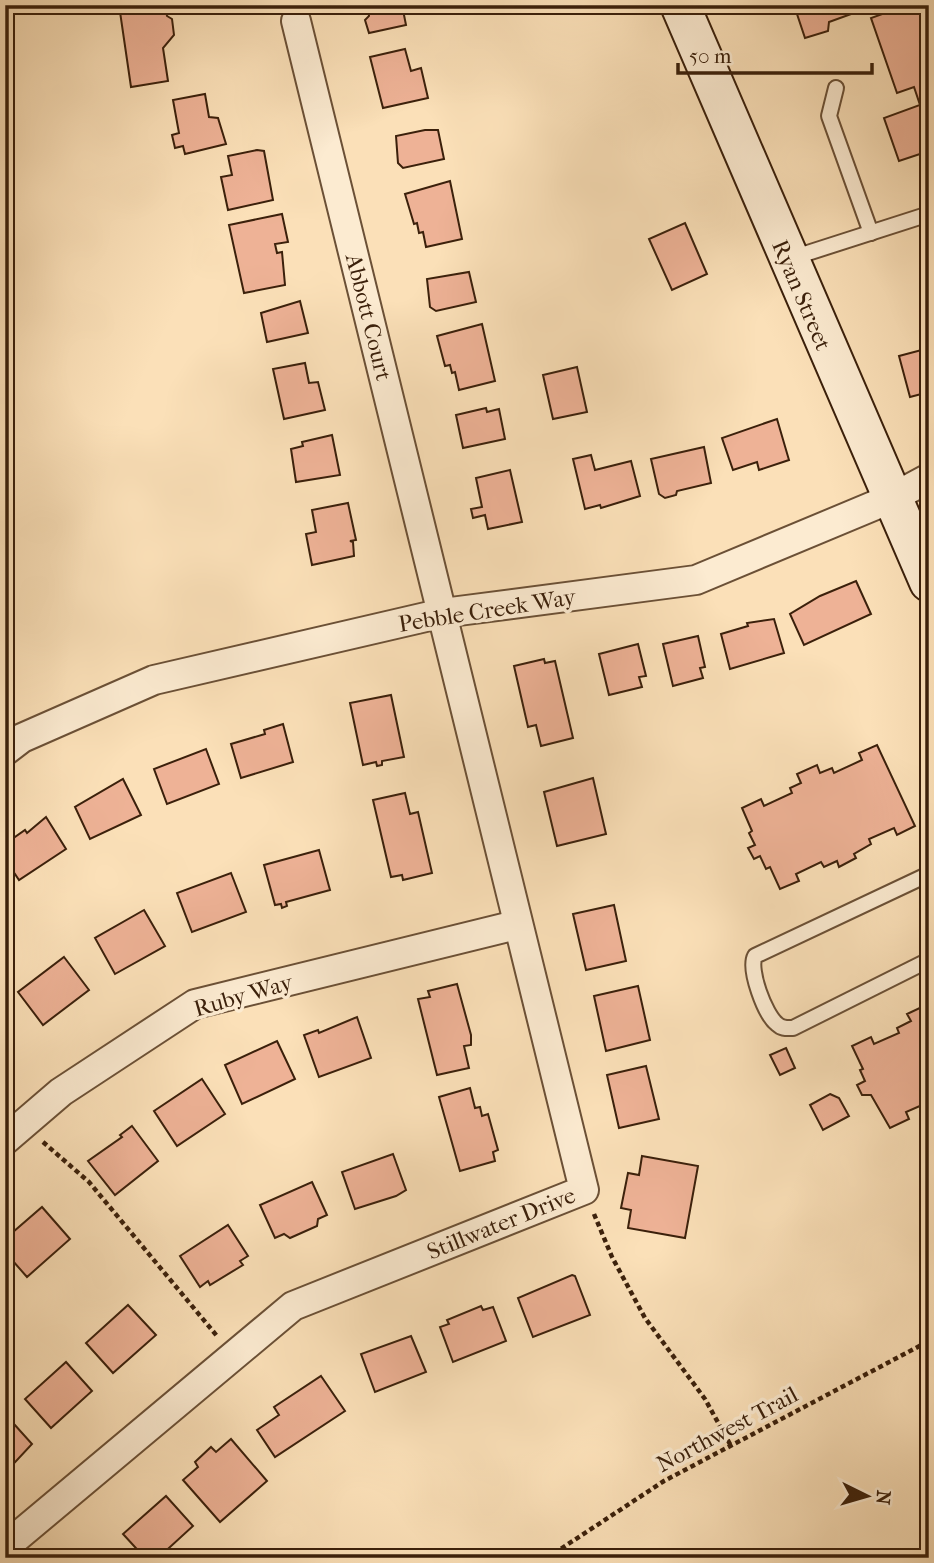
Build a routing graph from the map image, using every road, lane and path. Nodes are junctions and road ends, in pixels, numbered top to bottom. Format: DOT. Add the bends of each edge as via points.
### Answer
graph roads {
  1 [pos="680,5"];
  2 [pos="296,21"];
  3 [pos="836,88"];
  4 [pos="929,214"];
  5 [pos="871,233"];
  6 [pos="787,260"];
  7 [pos="929,478"];
  8 [pos="890,499"];
  9 [pos="929,582"];
  10 [pos="443,613"];
  11 [pos="5,751"];
  12 [pos="929,874"];
  13 [pos="516,925"];
  14 [pos="929,961"];
  15 [pos="16,1131"];
  16 [pos="584,1190"];
  17 [pos="929,1341"];
  18 [pos="234,1355"];
  19 [pos="731,1446"];
  20 [pos="5,1547"];
  21 [pos="547,1558"];
  1 -- 6 [label="street, Ryan Street"];
  2 -- 10 [label="street, Abbott Court"];
  3 -- 5 [label="lane" via="829,116"];
  4 -- 5 [label="lane"];
  5 -- 6 [label="lane"];
  6 -- 8 [label="street, Ryan Street"];
  7 -- 8 [label="street, Pebble Creek Way"];
  8 -- 9 [label="street, Ryan Street"];
  8 -- 10 [label="street, Pebble Creek Way" via="696,580"];
  10 -- 11 [label="street, Pebble Creek Way" via="155,680 22,738"];
  10 -- 13 [label="street, Stillwater Drive"];
  12 -- 14 [label="lane" via="755,956 751,962 775,1023 793,1028"];
  13 -- 15 [label="street, Ruby Way" via="195,1004 61,1092"];
  13 -- 16 [label="street, Stillwater Drive"];
  15 -- 18 [label="path" via="41,1141 89,1182"];
  16 -- 18 [label="street, Stillwater Drive" via="293,1306"];
  16 -- 19 [label="path" via="645,1318 692,1378"];
  17 -- 19 [label="path, Northwest Trail"];
  18 -- 20 [label="street, Stillwater Drive"];
  19 -- 21 [label="path, Northwest Trail" via="664,1481"];
}
